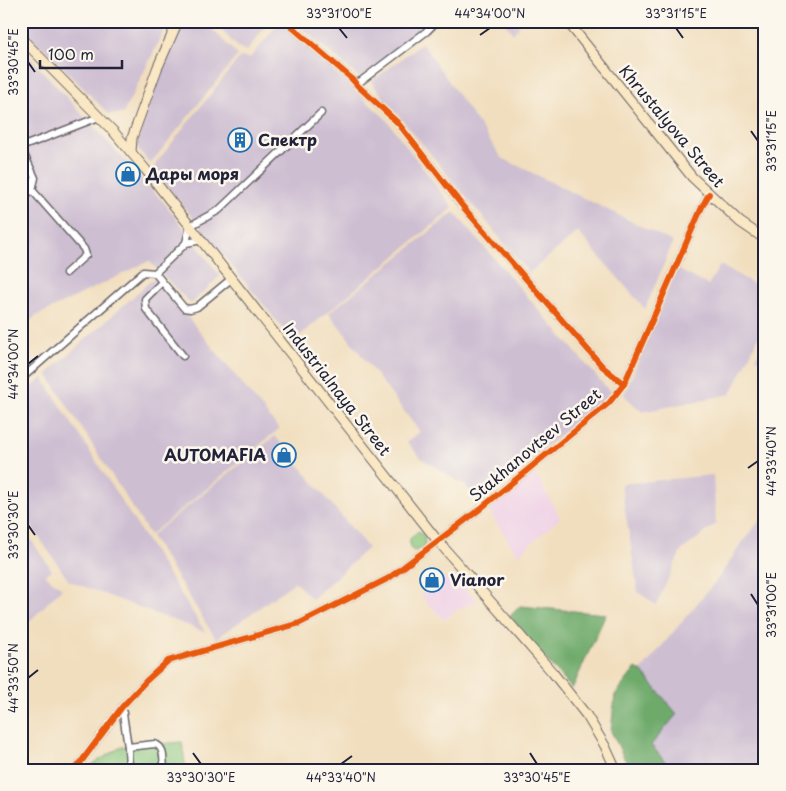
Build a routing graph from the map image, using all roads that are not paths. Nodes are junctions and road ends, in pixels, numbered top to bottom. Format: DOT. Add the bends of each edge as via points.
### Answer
graph roads {
  1 [pos="178,21"];
  2 [pos="286,21"];
  3 [pos="437,21"];
  4 [pos="567,21"];
  5 [pos="21,38"];
  6 [pos="356,83"];
  7 [pos="321,113"];
  8 [pos="100,117"];
  9 [pos="113,131"];
  10 [pos="132,138"];
  11 [pos="21,147"];
  12 [pos="131,152"];
  13 [pos="32,190"];
  14 [pos="709,194"];
  15 [pos="21,198"];
  16 [pos="190,226"];
  17 [pos="765,239"];
  18 [pos="202,240"];
  19 [pos="186,243"];
  20 [pos="66,273"];
  21 [pos="155,273"];
  22 [pos="231,279"];
  23 [pos="162,282"];
  24 [pos="183,356"];
  25 [pos="22,375"];
  26 [pos="624,384"];
  27 [pos="438,540"];
  28 [pos="122,707"];
  29 [pos="128,747"];
  30 [pos="81,766"];
  31 [pos="75,770"];
  32 [pos="129,770"];
  33 [pos="164,770"];
  34 [pos="616,770"];
  1 -- 10 [label="main road"];
  2 -- 6 [label="street"];
  3 -- 6 [label="street"];
  4 -- 14 [label="main road, Khrustalyova Street"];
  5 -- 8 [label="main road, Industrialnaya Street"];
  6 -- 26 [label="street" via="398,122 464,208 603,367"];
  7 -- 16 [label="street" via="219,210"];
  8 -- 9 [label="main road, Industrialnaya Street"];
  8 -- 11 [label="street"];
  9 -- 10 [label="main road" via="122,137"];
  9 -- 12 [label="main road, Industrialnaya Street"];
  10 -- 12 [label="main road"];
  11 -- 13 [label="street" via="34,178"];
  12 -- 16 [label="main road, Industrialnaya Street"];
  13 -- 15 [label="street"];
  13 -- 20 [label="street" via="84,249 86,255"];
  14 -- 17 [label="main road, Khrustalyova Street"];
  14 -- 26 [label="street, Stakhanovtsev Street"];
  16 -- 18 [label="main road, Industrialnaya Street"];
  16 -- 19 [label="street"];
  18 -- 19 [label="street"];
  18 -- 22 [label="main road, Industrialnaya Street"];
  19 -- 21 [label="street"];
  21 -- 23 [label="street"];
  21 -- 25 [label="street" via="139,274"];
  22 -- 23 [label="street" via="197,307 190,309 184,308"];
  22 -- 27 [label="main road, Industrialnaya Street"];
  23 -- 24 [label="street" via="145,299 146,309"];
  26 -- 27 [label="street, Stakhanovtsev Street" via="609,403"];
  27 -- 28 [label="street, Stakhanovtsev Street" via="388,578 300,623 168,661"];
  27 -- 34 [label="main road, Industrialnaya Street" via="588,716"];
  28 -- 29 [label="street"];
  28 -- 30 [label="street, Stakhanovtsev Street"];
  29 -- 32 [label="street"];
  29 -- 33 [label="street" via="159,745"];
  30 -- 31 [label="street, Stakhanovtsev Street"];
}
